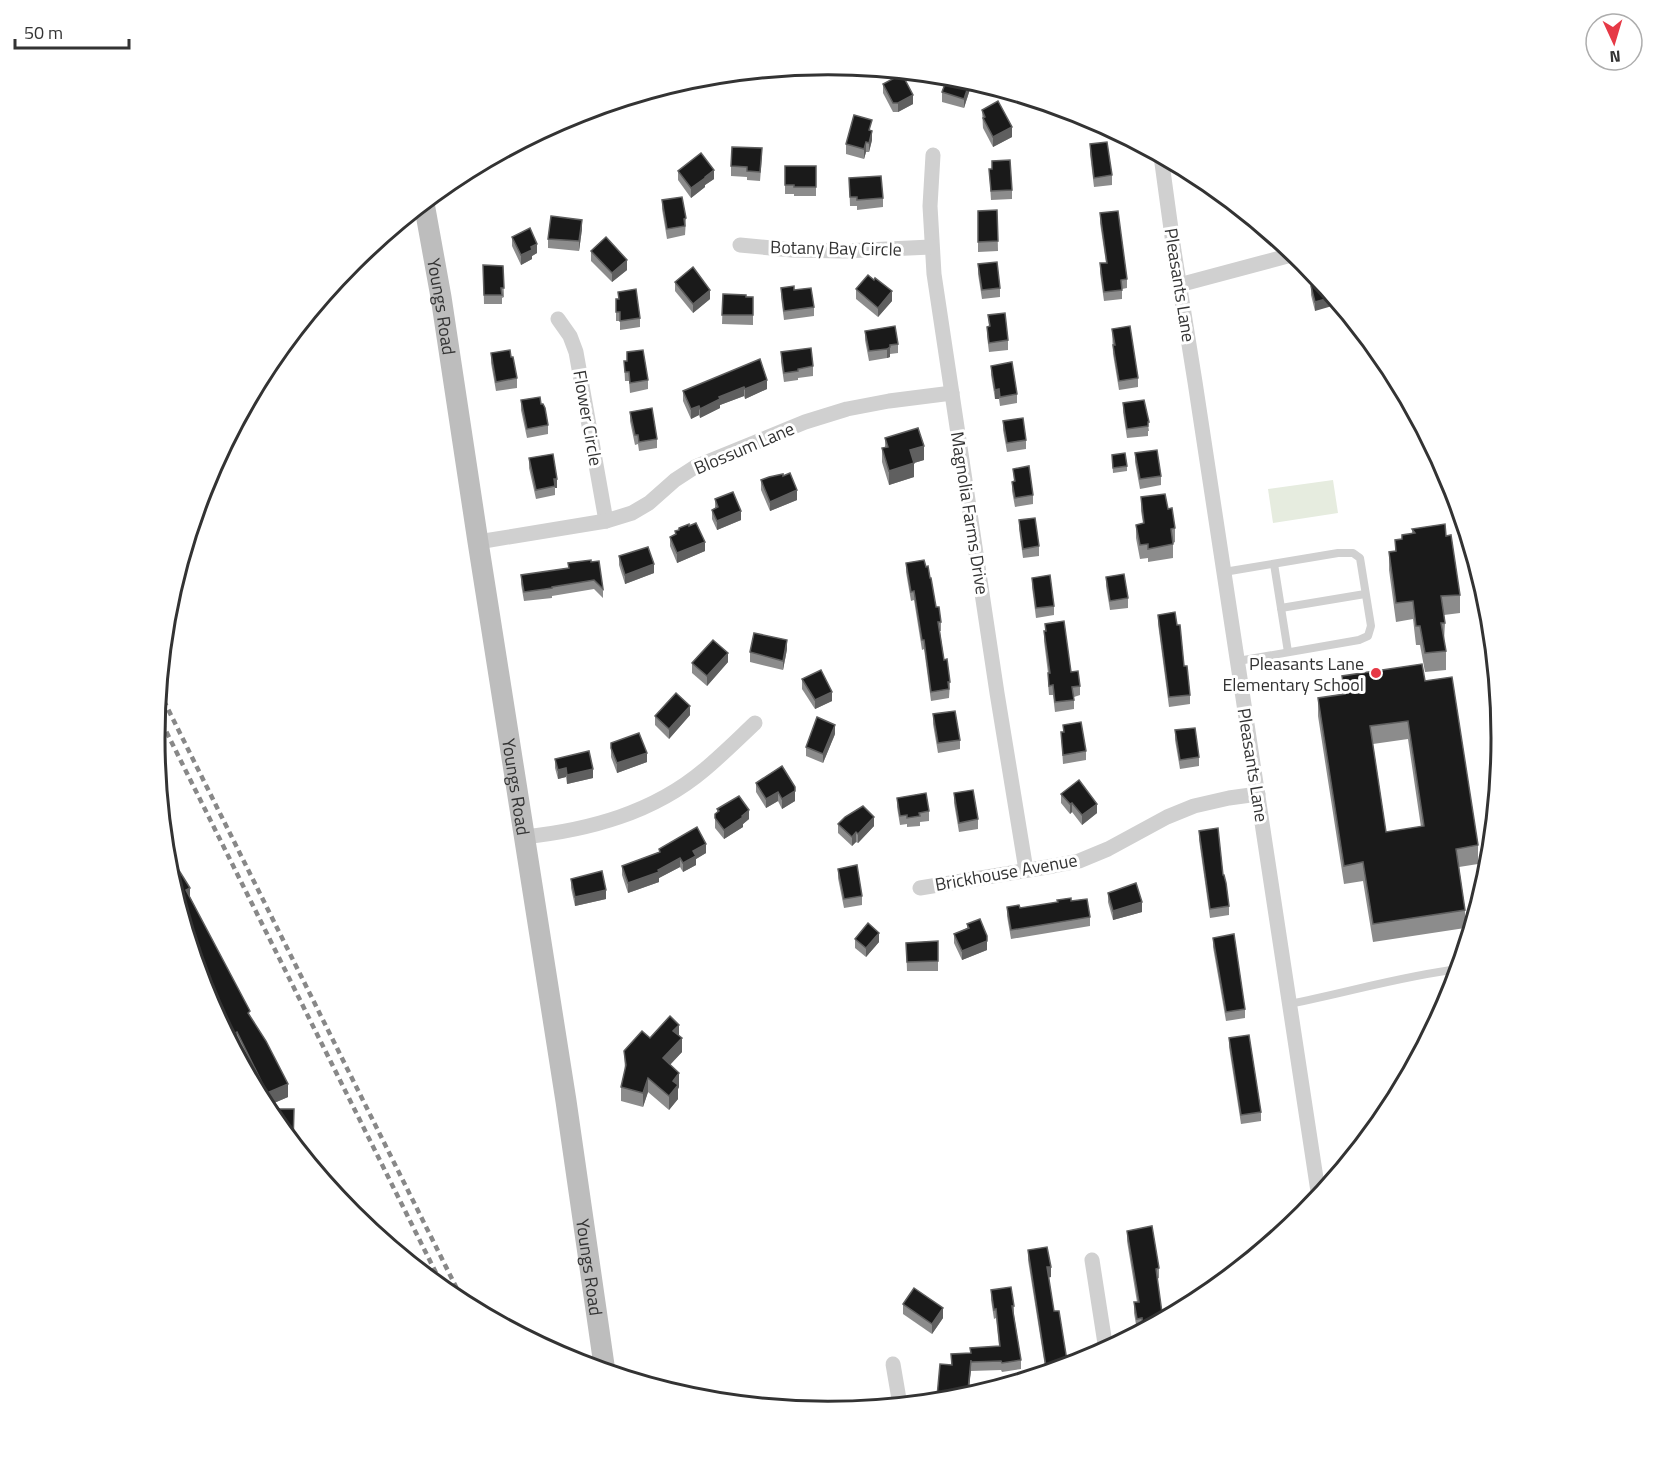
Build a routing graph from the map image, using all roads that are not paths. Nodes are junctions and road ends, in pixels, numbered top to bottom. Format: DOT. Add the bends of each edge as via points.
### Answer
graph roads {
  1 [pos="933,155"];
  2 [pos="1162,165"];
  3 [pos="425,211"];
  4 [pos="740,244"];
  5 [pos="931,248"];
  6 [pos="1284,257"];
  7 [pos="1179,285"];
  8 [pos="558,319"];
  9 [pos="952,393"];
  10 [pos="606,521"];
  11 [pos="478,542"];
  12 [pos="1274,564"];
  13 [pos="1224,572"];
  14 [pos="1365,594"];
  15 [pos="1281,608"];
  16 [pos="1288,652"];
  17 [pos="1238,661"];
  18 [pos="755,723"];
  19 [pos="1258,794"];
  20 [pos="524,837"];
  21 [pos="1026,870"];
  22 [pos="920,888"];
  23 [pos="1449,971"];
  24 [pos="1289,1004"];
  25 [pos="1316,1187"];
  26 [pos="1092,1260"];
  27 [pos="1105,1341"];
  28 [pos="604,1363"];
  29 [pos="893,1364"];
  30 [pos="899,1398"];
  1 -- 5 [label="street, Magnolia Farms Drive"];
  2 -- 7 [label="street, Pleasants Lane"];
  3 -- 11 [label="street, Youngs Road"];
  4 -- 5 [label="street, Botany Bay Circle" via="792,250"];
  5 -- 9 [label="street, Magnolia Farms Drive"];
  6 -- 7 [label="street"];
  7 -- 13 [label="street, Pleasants Lane"];
  8 -- 10 [label="street, Flower Circle" via="576,352"];
  9 -- 10 [label="street, Blossum Lane" via="848,409 805,422 695,467 649,503"];
  9 -- 21 [label="street, Magnolia Farms Drive"];
  10 -- 11 [label="street, Blossum Lane"];
  11 -- 20 [label="street, Youngs Road"];
  12 -- 13 [label="lane"];
  12 -- 14 [label="lane" via="1353,554 1360,558"];
  12 -- 15 [label="lane"];
  13 -- 17 [label="street, Pleasants Lane"];
  14 -- 15 [label="lane"];
  14 -- 16 [label="lane" via="1371,626 1368,636"];
  15 -- 16 [label="lane"];
  16 -- 17 [label="lane"];
  17 -- 19 [label="street, Pleasants Lane"];
  18 -- 20 [label="street" via="703,771 651,804 600,824"];
  19 -- 21 [label="street, Brickhouse Avenue" via="1194,806 1079,861"];
  19 -- 24 [label="street, Pleasants Lane"];
  20 -- 28 [label="street, Youngs Road"];
  21 -- 22 [label="street, Brickhouse Avenue"];
  23 -- 24 [label="lane"];
  24 -- 25 [label="street, Pleasants Lane"];
  26 -- 27 [label="street"];
  29 -- 30 [label="street"];
}
